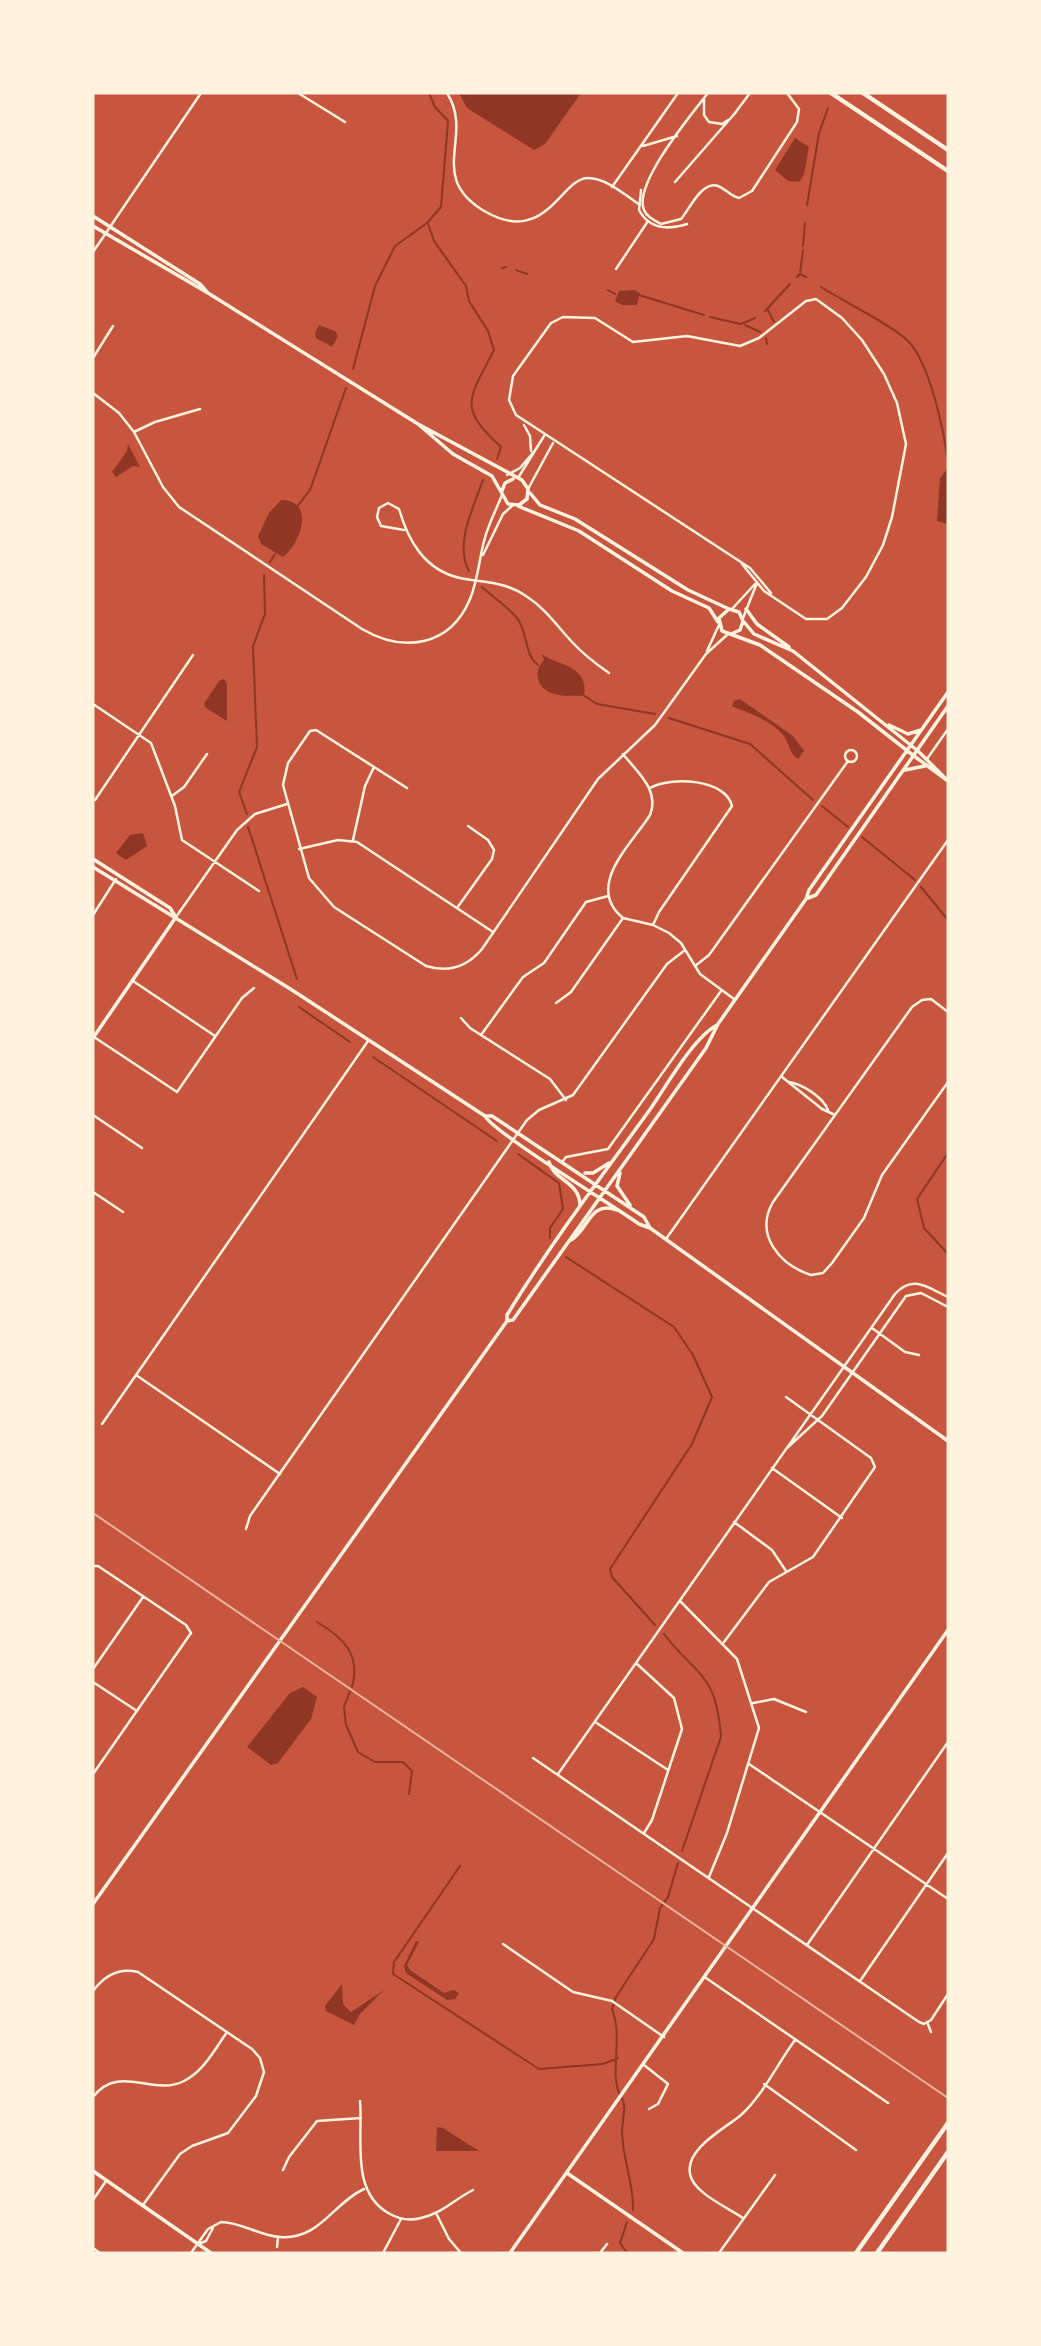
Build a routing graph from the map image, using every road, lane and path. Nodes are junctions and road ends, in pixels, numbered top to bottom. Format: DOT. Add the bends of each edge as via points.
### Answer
graph roads {
  1 [pos="201,93"];
  2 [pos="298,93"];
  3 [pos="447,93"];
  4 [pos="678,93"];
  5 [pos="708,93"];
  6 [pos="750,93"];
  7 [pos="787,93"];
  8 [pos="831,93"];
  9 [pos="863,93"];
  10 [pos="704,98"];
  11 [pos="736,112"];
  12 [pos="345,122"];
  13 [pos="677,136"];
  14 [pos="641,147"];
  15 [pos="948,150"];
  16 [pos="947,172"];
  17 [pos="676,183"];
  18 [pos="612,187"];
  19 [pos="641,190"];
  20 [pos="640,205"];
  21 [pos="93,216"];
  22 [pos="648,221"];
  23 [pos="687,225"];
  24 [pos="93,226"];
  25 [pos="110,226"];
  26 [pos="105,233"];
  27 [pos="93,252"];
  28 [pos="616,269"];
  29 [pos="208,293"];
  30 [pos="113,326"];
  31 [pos="93,358"];
  32 [pos="93,393"];
  33 [pos="200,409"];
  34 [pos="522,422"];
  35 [pos="418,424"];
  36 [pos="134,432"];
  37 [pos="544,436"];
  38 [pos="554,442"];
  39 [pos="537,447"];
  40 [pos="531,454"];
  41 [pos="507,475"];
  42 [pos="516,479"];
  43 [pos="529,490"];
  44 [pos="502,494"];
  45 [pos="515,505"];
  46 [pos="404,530"];
  47 [pos="481,558"];
  48 [pos="742,564"];
  49 [pos="476,579"];
  50 [pos="762,579"];
  51 [pos="757,583"];
  52 [pos="771,593"];
  53 [pos="731,609"];
  54 [pos="746,610"];
  55 [pos="743,620"];
  56 [pos="718,624"];
  57 [pos="730,634"];
  58 [pos="793,651"];
  59 [pos="706,654"];
  60 [pos="193,655"];
  61 [pos="609,673"];
  62 [pos="948,692"];
  63 [pos="93,704"];
  64 [pos="948,706"];
  65 [pos="889,725"];
  66 [pos="922,729"];
  67 [pos="948,729"];
  68 [pos="140,734"];
  69 [pos="911,745"];
  70 [pos="907,751"];
  71 [pos="918,751"];
  72 [pos="207,754"];
  73 [pos="623,754"];
  74 [pos="914,756"];
  75 [pos="927,759"];
  76 [pos="848,761"];
  77 [pos="925,766"];
  78 [pos="374,767"];
  79 [pos="903,771"];
  80 [pos="948,781"];
  81 [pos="407,788"];
  82 [pos="650,788"];
  83 [pos="172,796"];
  84 [pos="95,800"];
  85 [pos="287,804"];
  86 [pos="468,826"];
  87 [pos="353,840"];
  88 [pos="948,840"];
  89 [pos="299,849"];
  90 [pos="93,859"];
  91 [pos="214,863"];
  92 [pos="93,867"];
  93 [pos="119,875"];
  94 [pos="115,881"];
  95 [pos="259,891"];
  96 [pos="608,897"];
  97 [pos="806,899"];
  98 [pos="457,908"];
  99 [pos="93,915"];
  100 [pos="176,918"];
  101 [pos="623,918"];
  102 [pos="653,925"];
  103 [pos="493,932"];
  104 [pos="685,950"];
  105 [pos="695,966"];
  106 [pos="133,981"];
  107 [pos="254,988"];
  108 [pos="722,990"];
  109 [pos="735,1000"];
  110 [pos="556,1003"];
  111 [pos="948,1012"];
  112 [pos="460,1018"];
  113 [pos="718,1024"];
  114 [pos="481,1035"];
  115 [pos="215,1036"];
  116 [pos="93,1037"];
  117 [pos="368,1041"];
  118 [pos="781,1076"];
  119 [pos="948,1082"];
  120 [pos="566,1100"];
  121 [pos="93,1115"];
  122 [pos="835,1115"];
  123 [pos="485,1116"];
  124 [pos="518,1133"];
  125 [pos="513,1140"];
  126 [pos="611,1145"];
  127 [pos="142,1148"];
  128 [pos="620,1150"];
  129 [pos="563,1161"];
  130 [pos="549,1162"];
  131 [pos="611,1163"];
  132 [pos="622,1166"];
  133 [pos="579,1172"];
  134 [pos="597,1183"];
  135 [pos="606,1189"];
  136 [pos="591,1190"];
  137 [pos="93,1192"];
  138 [pos="600,1196"];
  139 [pos="580,1206"];
  140 [pos="631,1208"];
  141 [pos="620,1210"];
  142 [pos="123,1212"];
  143 [pos="650,1227"];
  144 [pos="666,1239"];
  145 [pos="569,1241"];
  146 [pos="900,1289"];
  147 [pos="906,1296"];
  148 [pos="948,1297"];
  149 [pos="948,1307"];
  150 [pos="508,1321"];
  151 [pos="872,1328"];
  152 [pos="879,1334"];
  153 [pos="919,1354"];
  154 [pos="845,1367"];
  155 [pos="852,1372"];
  156 [pos="136,1375"];
  157 [pos="786,1397"];
  158 [pos="811,1415"];
  159 [pos="819,1420"];
  160 [pos="102,1424"];
  161 [pos="948,1441"];
  162 [pos="785,1450"];
  163 [pos="772,1468"];
  164 [pos="280,1474"];
  165 [pos="842,1518"];
  166 [pos="734,1522"];
  167 [pos="246,1529"];
  168 [pos="93,1566"];
  169 [pos="786,1571"];
  170 [pos="143,1597"];
  171 [pos="679,1601"];
  172 [pos="948,1630"];
  173 [pos="724,1642"];
  174 [pos="636,1663"];
  175 [pos="93,1668"];
  176 [pos="93,1682"];
  177 [pos="753,1703"];
  178 [pos="137,1712"];
  179 [pos="806,1713"];
  180 [pos="595,1722"];
  181 [pos="948,1742"];
  182 [pos="533,1758"];
  183 [pos="749,1764"];
  184 [pos="669,1770"];
  185 [pos="93,1774"];
  186 [pos="558,1774"];
  187 [pos="822,1811"];
  188 [pos="644,1833"];
  189 [pos="874,1848"];
  190 [pos="948,1853"];
  191 [pos="709,1877"];
  192 [pos="927,1884"];
  193 [pos="948,1899"];
  194 [pos="93,1904"];
  195 [pos="754,1909"];
  196 [pos="503,1944"];
  197 [pos="807,1945"];
  198 [pos="706,1978"];
  199 [pos="860,1981"];
  200 [pos="93,1992"];
  201 [pos="948,1994"];
  202 [pos="925,2023"];
  203 [pos="227,2032"];
  204 [pos="932,2032"];
  205 [pos="664,2037"];
  206 [pos="795,2040"];
  207 [pos="644,2065"];
  208 [pos="764,2084"];
  209 [pos="93,2097"];
  210 [pos="360,2101"];
  211 [pos="888,2103"];
  212 [pos="649,2109"];
  213 [pos="361,2118"];
  214 [pos="948,2123"];
  215 [pos="856,2150"];
  216 [pos="948,2152"];
  217 [pos="283,2170"];
  218 [pos="93,2171"];
  219 [pos="567,2173"];
  220 [pos="775,2175"];
  221 [pos="106,2181"];
  222 [pos="365,2188"];
  223 [pos="473,2190"];
  224 [pos="93,2200"];
  225 [pos="143,2206"];
  226 [pos="436,2213"];
  227 [pos="743,2218"];
  228 [pos="402,2219"];
  229 [pos="278,2237"];
  230 [pos="198,2244"];
  231 [pos="607,2244"];
  232 [pos="277,2247"];
  233 [pos="93,2248"];
  234 [pos="100,2253"];
  235 [pos="191,2253"];
  236 [pos="211,2253"];
  237 [pos="383,2253"];
  238 [pos="461,2253"];
  239 [pos="510,2253"];
  240 [pos="600,2253"];
  241 [pos="683,2253"];
  242 [pos="719,2253"];
  243 [pos="856,2253"];
  244 [pos="877,2253"];
  1 -- 25 [label="street"];
  2 -- 12 [label="street"];
  3 -- 18 [label="street" via="457,117 454,179 461,192 486,212 504,219 531,218 550,209 580,179 593,178"];
  4 -- 14 [label="street"];
  5 -- 10 [label="street"];
  6 -- 11 [label="street"];
  7 -- 13 [label="street" via="796,102 797,121 752,191 739,198 719,186 709,186 681,219 661,224 645,212 643,189"];
  8 -- 16 [label="highway"];
  9 -- 15 [label="highway"];
  10 -- 11 [label="street" via="704,115 713,124 722,124"];
  10 -- 13 [label="street"];
  11 -- 17 [label="street"];
  13 -- 14 [label="street"];
  14 -- 18 [label="street"];
  18 -- 20 [label="street"];
  19 -- 20 [label="street"];
  20 -- 22 [label="street"];
  21 -- 25 [label="main road"];
  22 -- 23 [label="street" via="669,229"];
  22 -- 28 [label="street"];
  24 -- 26 [label="main road"];
  25 -- 26 [label="street"];
  25 -- 29 [label="main road"];
  26 -- 27 [label="street"];
  26 -- 29 [label="main road"];
  29 -- 35 [label="main road"];
  30 -- 31 [label="street"];
  32 -- 36 [label="street"];
  33 -- 36 [label="street"];
  34 -- 37 [label="street"];
  34 -- 40 [label="street" via="530,436"];
  34 -- 52 [label="street" via="509,400 512,379 551,323 563,317 595,318 633,342 687,336 740,346 759,338 809,300 821,300 853,329 877,360 897,403 906,444 885,539 870,571 847,602 831,618 815,621"];
  35 -- 41 [label="main road"];
  35 -- 44 [label="main road" via="453,454 492,477"];
  36 -- 49 [label="street" via="163,487 187,515 381,640 409,644 441,634 465,609"];
  37 -- 38 [label="street"];
  37 -- 39 [label="street"];
  38 -- 43 [label="street"];
  38 -- 48 [label="street"];
  39 -- 40 [label="street"];
  39 -- 42 [label="street"];
  40 -- 41 [label="street"];
  41 -- 42 [label="main road"];
  42 -- 43 [label="main road"];
  42 -- 44 [label="main road" via="505,483"];
  43 -- 45 [label="main road" via="525,501"];
  43 -- 53 [label="main road" via="540,505 575,519 679,585"];
  44 -- 45 [label="main road"];
  44 -- 47 [label="street"];
  45 -- 47 [label="street" via="502,514"];
  45 -- 56 [label="main road" via="579,531 672,591 709,608"];
  46 -- 46 [label="street" via="396,506 387,503 379,508 382,526"];
  46 -- 49 [label="street" via="417,550 437,567"];
  47 -- 49 [label="street"];
  48 -- 50 [label="street"];
  48 -- 51 [label="street"];
  49 -- 61 [label="street" via="500,583 527,596 581,652"];
  50 -- 51 [label="street"];
  50 -- 52 [label="street"];
  51 -- 52 [label="street"];
  51 -- 53 [label="street"];
  51 -- 54 [label="street"];
  53 -- 55 [label="main road"];
  53 -- 56 [label="main road" via="721,613"];
  54 -- 55 [label="street"];
  54 -- 58 [label="main road"];
  55 -- 57 [label="main road" via="740,630"];
  55 -- 58 [label="main road" via="754,634"];
  56 -- 57 [label="main road"];
  56 -- 59 [label="street"];
  57 -- 59 [label="street"];
  57 -- 70 [label="main road" via="760,645"];
  58 -- 65 [label="main road"];
  59 -- 73 [label="street" via="655,725"];
  60 -- 68 [label="street"];
  62 -- 66 [label="main road"];
  63 -- 68 [label="street"];
  64 -- 71 [label="main road"];
  65 -- 66 [label="main road" via="908,734"];
  65 -- 69 [label="main road"];
  66 -- 69 [label="main road"];
  67 -- 75 [label="street"];
  68 -- 83 [label="street" via="153,747"];
  68 -- 84 [label="street"];
  69 -- 70 [label="main road"];
  69 -- 71 [label="main road"];
  70 -- 74 [label="main road"];
  70 -- 97 [label="main road"];
  71 -- 74 [label="main road"];
  71 -- 75 [label="main road"];
  72 -- 83 [label="street"];
  73 -- 82 [label="street"];
  73 -- 103 [label="street" via="592,787"];
  74 -- 77 [label="main road"];
  74 -- 79 [label="main road"];
  75 -- 80 [label="main road"];
  76 -- 105 [label="street" via="709,955"];
  77 -- 79 [label="main road"];
  77 -- 80 [label="main road"];
  78 -- 81 [label="street"];
  78 -- 85 [label="street" via="314,730 286,768"];
  78 -- 87 [label="street"];
  79 -- 97 [label="main road" via="816,895"];
  82 -- 96 [label="street" via="652,811 610,874"];
  82 -- 102 [label="street" via="688,779 726,794 732,802"];
  83 -- 91 [label="street" via="180,837"];
  85 -- 89 [label="street"];
  85 -- 91 [label="street" via="249,818"];
  86 -- 98 [label="street" via="494,850"];
  87 -- 89 [label="street"];
  87 -- 98 [label="street"];
  88 -- 118 [label="street"];
  89 -- 103 [label="street" via="309,878 323,898 422,964 440,969 463,966"];
  90 -- 93 [label="main road"];
  91 -- 95 [label="street"];
  91 -- 100 [label="street"];
  92 -- 94 [label="main road"];
  93 -- 94 [label="street"];
  93 -- 100 [label="main road" via="170,908"];
  94 -- 99 [label="street"];
  94 -- 100 [label="main road"];
  96 -- 101 [label="street"];
  96 -- 114 [label="street" via="586,902 544,963 523,977"];
  97 -- 109 [label="main road"];
  98 -- 103 [label="street"];
  100 -- 106 [label="main road"];
  100 -- 117 [label="main road"];
  101 -- 102 [label="street"];
  101 -- 110 [label="street" via="570,992"];
  102 -- 104 [label="street" via="669,933"];
  104 -- 105 [label="street"];
  104 -- 120 [label="street" via="667,964"];
  105 -- 108 [label="street"];
  106 -- 115 [label="street"];
  106 -- 116 [label="main road"];
  107 -- 115 [label="street"];
  108 -- 109 [label="street"];
  108 -- 126 [label="street"];
  109 -- 113 [label="main road"];
  111 -- 122 [label="street" via="931,999 912,1007"];
  112 -- 114 [label="street"];
  113 -- 128 [label="main road" via="679,1067"];
  113 -- 132 [label="main road" via="706,1048"];
  114 -- 120 [label="street" via="550,1079"];
  115 -- 116 [label="street" via="177,1092"];
  117 -- 123 [label="main road"];
  117 -- 156 [label="street"];
  118 -- 122 [label="street"];
  118 -- 144 [label="street"];
  119 -- 122 [label="street" via="882,1175 868,1212 828,1269 811,1275 772,1248 766,1224 773,1202"];
  120 -- 124 [label="street" via="534,1114"];
  121 -- 127 [label="street"];
  123 -- 124 [label="main road"];
  123 -- 125 [label="main road"];
  124 -- 125 [label="street"];
  124 -- 129 [label="main road"];
  125 -- 130 [label="main road"];
  125 -- 164 [label="street"];
  126 -- 128 [label="street"];
  126 -- 129 [label="street"];
  128 -- 131 [label="main road"];
  129 -- 133 [label="main road"];
  130 -- 136 [label="main road"];
  130 -- 139 [label="main road" via="550,1168 577,1190"];
  131 -- 133 [label="main road" via="593,1173"];
  131 -- 134 [label="main road"];
  132 -- 135 [label="main road"];
  132 -- 140 [label="main road" via="617,1186"];
  133 -- 134 [label="main road"];
  134 -- 135 [label="main road"];
  134 -- 136 [label="main road"];
  135 -- 138 [label="main road"];
  135 -- 140 [label="main road"];
  136 -- 138 [label="main road"];
  136 -- 139 [label="main road"];
  137 -- 142 [label="street"];
  138 -- 141 [label="main road"];
  138 -- 145 [label="main road"];
  139 -- 150 [label="main road" via="524,1286 506,1315"];
  140 -- 143 [label="main road"];
  141 -- 143 [label="main road"];
  141 -- 145 [label="main road" via="596,1210"];
  143 -- 144 [label="main road"];
  144 -- 154 [label="main road"];
  145 -- 150 [label="main road"];
  146 -- 147 [label="street"];
  146 -- 148 [label="street" via="920,1283"];
  146 -- 151 [label="street"];
  147 -- 149 [label="street" via="921,1293"];
  147 -- 152 [label="street"];
  150 -- 194 [label="main road"];
  151 -- 152 [label="street"];
  151 -- 154 [label="street"];
  152 -- 153 [label="street" via="905,1352"];
  152 -- 155 [label="street"];
  154 -- 155 [label="main road"];
  154 -- 158 [label="street"];
  155 -- 159 [label="street"];
  155 -- 161 [label="main road"];
  156 -- 160 [label="street"];
  156 -- 164 [label="street"];
  157 -- 158 [label="street"];
  158 -- 159 [label="street"];
  158 -- 162 [label="street"];
  159 -- 162 [label="street"];
  159 -- 165 [label="street" via="871,1458 875,1467"];
  162 -- 163 [label="street"];
  163 -- 165 [label="street"];
  163 -- 166 [label="street"];
  164 -- 167 [label="street"];
  165 -- 169 [label="street" via="813,1556"];
  166 -- 169 [label="street" via="772,1550"];
  166 -- 171 [label="street"];
  168 -- 170 [label="street"];
  169 -- 173 [label="street" via="765,1586"];
  170 -- 175 [label="street"];
  170 -- 178 [label="street" via="191,1631"];
  171 -- 173 [label="street"];
  171 -- 174 [label="street"];
  172 -- 187 [label="main road"];
  173 -- 177 [label="street" via="740,1664"];
  174 -- 180 [label="street"];
  174 -- 184 [label="street" via="678,1706 682,1732"];
  176 -- 178 [label="street"];
  177 -- 179 [label="street" via="774,1699"];
  177 -- 183 [label="street" via="759,1728"];
  178 -- 185 [label="street"];
  180 -- 184 [label="street"];
  180 -- 186 [label="street"];
  181 -- 189 [label="street"];
  182 -- 186 [label="street"];
  183 -- 187 [label="street"];
  183 -- 191 [label="street"];
  184 -- 188 [label="street"];
  186 -- 188 [label="street"];
  187 -- 189 [label="street"];
  187 -- 195 [label="main road"];
  188 -- 191 [label="street"];
  189 -- 192 [label="street"];
  189 -- 197 [label="street"];
  190 -- 192 [label="street"];
  191 -- 195 [label="street"];
  192 -- 193 [label="street"];
  192 -- 199 [label="street"];
  195 -- 197 [label="street"];
  195 -- 198 [label="main road"];
  196 -- 205 [label="street" via="573,1992 612,2001"];
  197 -- 199 [label="street"];
  198 -- 205 [label="main road"];
  198 -- 206 [label="street"];
  199 -- 202 [label="street"];
  200 -- 203 [label="street" via="116,1972 138,1972"];
  201 -- 202 [label="street"];
  202 -- 204 [label="street"];
  203 -- 209 [label="street" via="201,2070 187,2080 166,2085 118,2080 104,2085"];
  203 -- 225 [label="street" via="260,2058 262,2088 229,2133 180,2154"];
  205 -- 207 [label="main road"];
  206 -- 208 [label="street"];
  206 -- 211 [label="street"];
  207 -- 212 [label="street" via="668,2084"];
  207 -- 219 [label="main road"];
  208 -- 215 [label="street"];
  208 -- 227 [label="street" via="744,2111 710,2136 690,2169 696,2185"];
  210 -- 213 [label="street"];
  213 -- 217 [label="street" via="317,2121"];
  213 -- 222 [label="street"];
  214 -- 243 [label="highway"];
  216 -- 244 [label="highway"];
  218 -- 221 [label="main road"];
  219 -- 239 [label="main road"];
  219 -- 241 [label="main road"];
  220 -- 227 [label="street"];
  221 -- 224 [label="street"];
  221 -- 225 [label="main road"];
  222 -- 228 [label="street" via="377,2206"];
  222 -- 229 [label="street" via="317,2228"];
  223 -- 226 [label="street"];
  225 -- 230 [label="main road"];
  226 -- 228 [label="street"];
  226 -- 238 [label="street"];
  227 -- 242 [label="street"];
  228 -- 237 [label="street"];
  229 -- 230 [label="street" via="219,2222 206,2241"];
  229 -- 232 [label="street"];
  230 -- 235 [label="street"];
  230 -- 236 [label="main road"];
  231 -- 240 [label="street"];
  233 -- 234 [label="street"];
}
